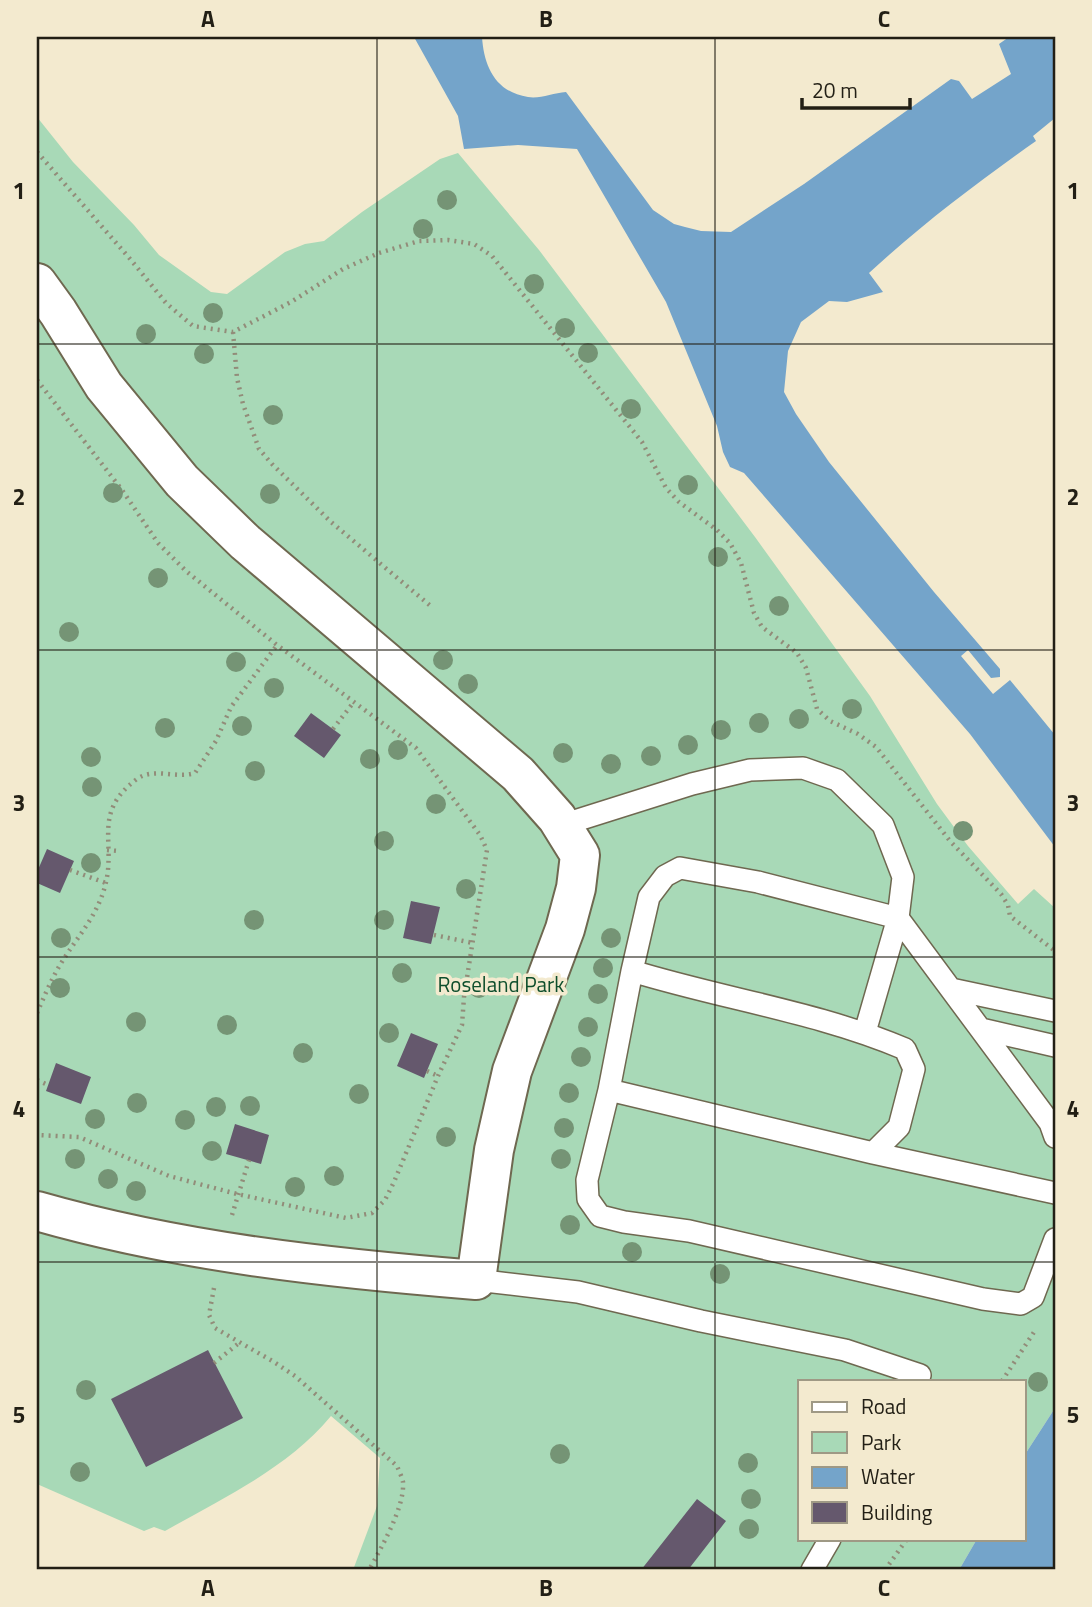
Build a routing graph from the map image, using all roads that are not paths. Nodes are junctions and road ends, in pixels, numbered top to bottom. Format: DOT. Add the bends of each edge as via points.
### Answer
graph roads {
  1 [pos="37,284"];
  2 [pos="562,825"];
  3 [pos="898,918"];
  4 [pos="632,971"];
  5 [pos="951,989"];
  6 [pos="1055,1011"];
  7 [pos="981,1029"];
  8 [pos="865,1032"];
  9 [pos="1055,1046"];
  10 [pos="609,1090"];
  11 [pos="1055,1137"];
  12 [pos="873,1153"];
  13 [pos="1055,1193"];
  14 [pos="37,1211"];
  15 [pos="1055,1239"];
  16 [pos="476,1280"];
  17 [pos="918,1380"];
  18 [pos="829,1540"];
  19 [pos="812,1570"];
  1 -- 2 [label="street" via="104,386 181,481 244,542 519,774"];
  2 -- 3 [label="lane" via="750,769 803,768 837,780 883,825 903,877"];
  2 -- 16 [label="street" via="579,855 576,888 512,1071 494,1150"];
  3 -- 4 [label="lane" via="758,882 680,868 665,876 649,897"];
  3 -- 5 [label="lane"];
  3 -- 8 [label="lane"];
  4 -- 8 [label="lane"];
  4 -- 10 [label="lane"];
  5 -- 6 [label="lane"];
  5 -- 7 [label="lane"];
  7 -- 9 [label="lane"];
  7 -- 11 [label="lane" via="1050,1123"];
  8 -- 12 [label="lane" via="905,1049 914,1069 899,1128"];
  10 -- 12 [label="lane"];
  10 -- 15 [label="lane" via="587,1180 588,1199 600,1216 689,1231 1021,1304 1033,1297"];
  12 -- 13 [label="lane"];
  14 -- 16 [label="street" via="161,1242 223,1252 338,1269"];
  16 -- 17 [label="lane" via="578,1292 845,1350 920,1375"];
  18 -- 19 [label="lane"];
}
